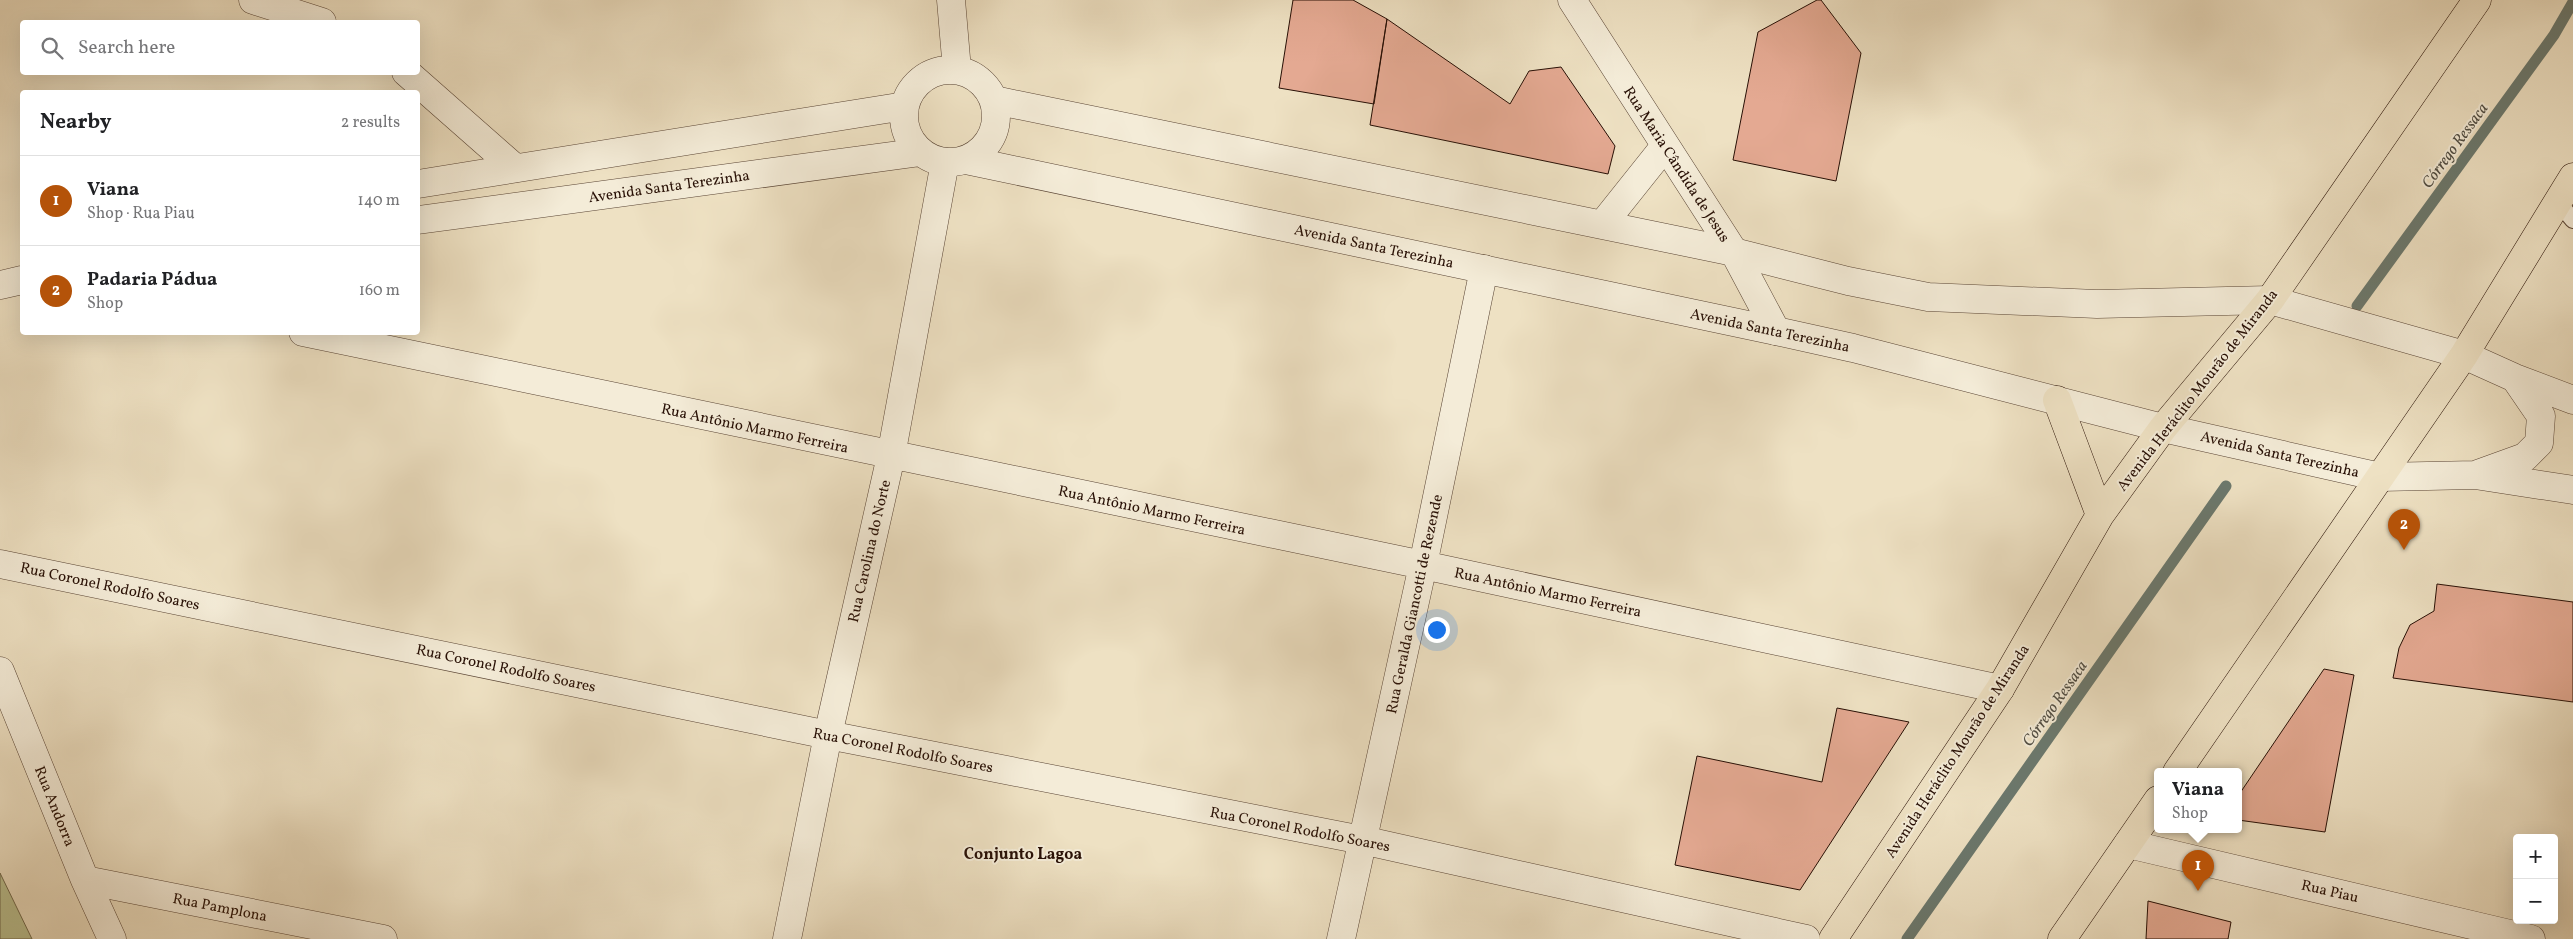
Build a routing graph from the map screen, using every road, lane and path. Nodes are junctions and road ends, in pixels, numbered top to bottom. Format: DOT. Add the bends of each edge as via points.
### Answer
graph roads {
  1 [pos="253,0"];
  2 [pos="950,0"];
  3 [pos="1572,0"];
  4 [pos="2475,1"];
  5 [pos="316,20"];
  6 [pos="957,70"];
  7 [pos="409,75"];
  8 [pos="994,100"];
  9 [pos="904,106"];
  10 [pos="1665,146"];
  11 [pos="944,158"];
  12 [pos="515,168"];
  13 [pos="2573,177"];
  14 [pos="420,184"];
  15 [pos="2565,211"];
  16 [pos="420,220"];
  17 [pos="1602,225"];
  18 [pos="1734,252"];
  19 [pos="1484,269"];
  20 [pos="20,280"];
  21 [pos="0,285"];
  22 [pos="2270,300"];
  23 [pos="1776,331"];
  24 [pos="317,335"];
  25 [pos="2464,355"];
  26 [pos="2515,378"];
  27 [pos="2057,400"];
  28 [pos="2573,400"];
  29 [pos="2163,428"];
  30 [pos="891,456"];
  31 [pos="2475,475"];
  32 [pos="2380,477"];
  33 [pos="2573,490"];
  34 [pos="2100,515"];
  35 [pos="0,564"];
  36 [pos="1423,565"];
  37 [pos="0,671"];
  38 [pos="2000,689"];
  39 [pos="828,735"];
  40 [pos="2180,768"];
  41 [pos="2154,806"];
  42 [pos="1362,840"];
  43 [pos="2128,844"];
  44 [pos="85,880"];
  45 [pos="112,939"];
  46 [pos="383,939"];
  47 [pos="787,939"];
  48 [pos="1341,939"];
  49 [pos="1806,939"];
  50 [pos="1833,939"];
  51 [pos="2062,939"];
  52 [pos="2531,939"];
  1 -- 5 [label="street"];
  2 -- 6 [label="street"];
  3 -- 10 [label="street, Rua Maria Cândida de Jesus"];
  4 -- 22 [label="main road, Avenida Heráclito Mourão de Miranda"];
  6 -- 8 [label="street" via="980,80"];
  6 -- 9 [label="street" via="943,70 918,82"];
  7 -- 12 [label="street"];
  8 -- 11 [label="street" via="995,129 989,142 979,153"];
  8 -- 17 [label="street"];
  9 -- 11 [label="street" via="906,132 913,144"];
  9 -- 12 [label="street"];
  10 -- 17 [label="street"];
  10 -- 18 [label="street, Rua Maria Cândida de Jesus"];
  11 -- 16 [label="street, Avenida Santa Terezinha"];
  11 -- 19 [label="street, Avenida Santa Terezinha"];
  11 -- 30 [label="street, Rua Carolina do Norte"];
  12 -- 14 [label="street"];
  13 -- 15 [label="main road"];
  15 -- 25 [label="main road"];
  17 -- 18 [label="street"];
  18 -- 22 [label="street" via="1928,297 2097,304"];
  18 -- 23 [label="street, Rua Maria Cândida de Jesus"];
  19 -- 23 [label="street, Avenida Santa Terezinha"];
  19 -- 36 [label="street, Rua Geralda Giancotti de Rezende"];
  20 -- 21 [label="street"];
  22 -- 25 [label="street"];
  22 -- 29 [label="main road, Avenida Heráclito Mourão de Miranda"];
  23 -- 27 [label="street, Avenida Santa Terezinha"];
  24 -- 30 [label="street, Rua Antônio Marmo Ferreira"];
  25 -- 26 [label="street"];
  25 -- 32 [label="main road"];
  26 -- 28 [label="street"];
  26 -- 31 [label="street" via="2541,416 2539,443 2525,458"];
  27 -- 29 [label="street, Avenida Santa Terezinha"];
  27 -- 34 [label="main road"];
  29 -- 32 [label="street, Avenida Santa Terezinha"];
  29 -- 34 [label="main road, Avenida Heráclito Mourão de Miranda"];
  30 -- 36 [label="street, Rua Antônio Marmo Ferreira"];
  30 -- 39 [label="street, Rua Carolina do Norte"];
  31 -- 32 [label="street, Avenida Santa Terezinha"];
  31 -- 33 [label="street, Avenida Santa Terezinha"];
  32 -- 40 [label="main road"];
  34 -- 38 [label="main road, Avenida Heráclito Mourão de Miranda"];
  35 -- 39 [label="street, Rua Coronel Rodolfo Soares"];
  36 -- 38 [label="street, Rua Antônio Marmo Ferreira"];
  36 -- 42 [label="street, Rua Geralda Giancotti de Rezende"];
  37 -- 44 [label="street, Rua Andorra"];
  38 -- 50 [label="main road, Avenida Heráclito Mourão de Miranda"];
  39 -- 42 [label="street, Rua Coronel Rodolfo Soares"];
  39 -- 47 [label="street, Rua Carolina do Norte"];
  41 -- 43 [label="main road"];
  42 -- 48 [label="street, Rua Geralda Giancotti de Rezende"];
  42 -- 49 [label="street, Rua Coronel Rodolfo Soares"];
  43 -- 51 [label="main road"];
  43 -- 52 [label="street, Rua Piau"];
  44 -- 45 [label="street, Rua Andorra"];
  44 -- 46 [label="street, Rua Pamplona"];
}
